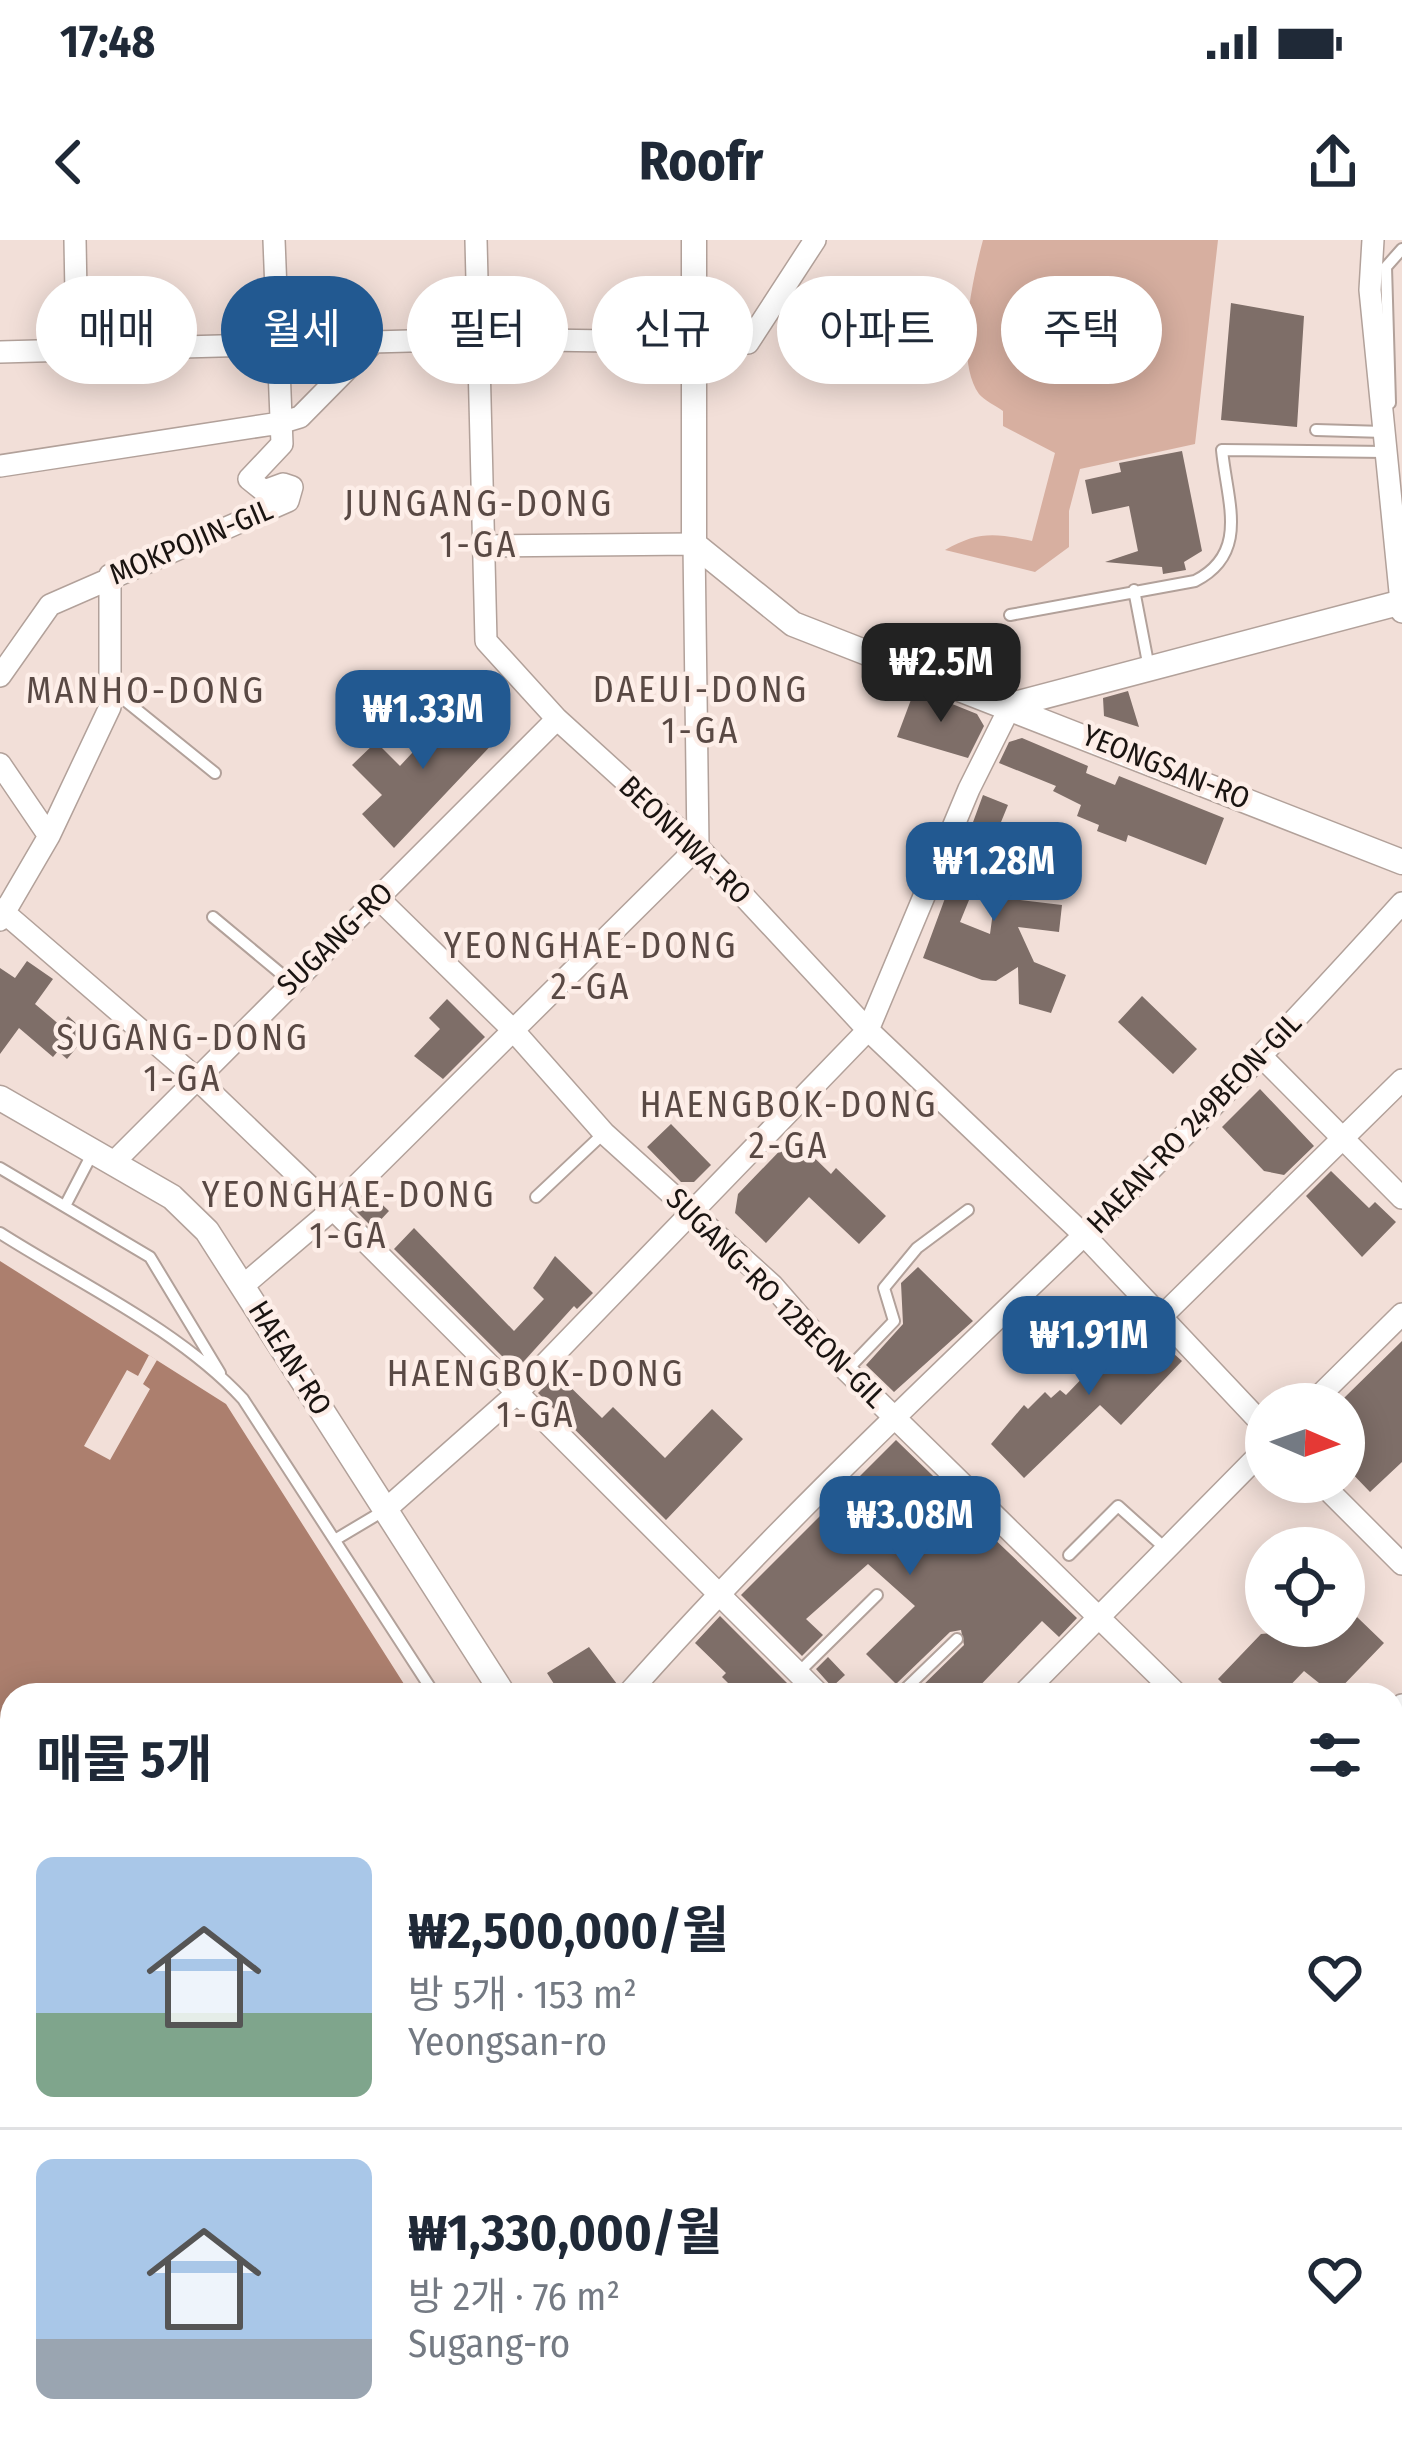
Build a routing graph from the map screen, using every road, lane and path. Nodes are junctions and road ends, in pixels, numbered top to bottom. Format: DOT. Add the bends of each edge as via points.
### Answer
graph roads {
  1 [pos="75,240"];
  2 [pos="274,240"];
  3 [pos="476,240"];
  4 [pos="694,240"];
  5 [pos="815,240"];
  6 [pos="1373,240"];
  7 [pos="1402,249"];
  8 [pos="76,276"];
  9 [pos="275,276"];
  10 [pos="478,276"];
  11 [pos="695,276"];
  12 [pos="753,340"];
  13 [pos="36,350"];
  14 [pos="0,352"];
  15 [pos="278,384"];
  16 [pos="332,384"];
  17 [pos="482,384"];
  18 [pos="696,384"];
  19 [pos="280,423"];
  20 [pos="1316,430"];
  21 [pos="1387,442"];
  22 [pos="0,466"];
  23 [pos="694,544"];
  24 [pos="484,546"];
  25 [pos="110,575"];
  26 [pos="1135,590"];
  27 [pos="1401,602"];
  28 [pos="1402,612"];
  29 [pos="1010,615"];
  30 [pos="1149,668"];
  31 [pos="0,676"];
  32 [pos="110,688"];
  33 [pos="1011,705"];
  34 [pos="557,719"];
  35 [pos="0,764"];
  36 [pos="215,773"];
  37 [pos="49,836"];
  38 [pos="698,847"];
  39 [pos="1402,862"];
  40 [pos="378,898"];
  41 [pos="1402,903"];
  42 [pos="2,914"];
  43 [pos="213,917"];
  44 [pos="291,982"];
  45 [pos="513,1030"];
  46 [pos="868,1030"];
  47 [pos="1262,1057"];
  48 [pos="195,1077"];
  49 [pos="1402,1080"];
  50 [pos="0,1098"];
  51 [pos="604,1133"];
  52 [pos="1344,1140"];
  53 [pos="104,1157"];
  54 [pos="0,1168"];
  55 [pos="536,1197"];
  56 [pos="1402,1198"];
  57 [pos="66,1204"];
  58 [pos="333,1209"];
  59 [pos="968,1210"];
  60 [pos="695,1211"];
  61 [pos="0,1233"];
  62 [pos="1084,1235"];
  63 [pos="244,1284"];
  64 [pos="1402,1314"];
  65 [pos="1158,1320"];
  66 [pos="847,1371"];
  67 [pos="222,1376"];
  68 [pos="1332,1383"];
  69 [pos="515,1395"];
  70 [pos="1245,1407"];
  71 [pos="893,1416"];
  72 [pos="1245,1469"];
  73 [pos="1341,1503"];
  74 [pos="385,1510"];
  75 [pos="338,1538"];
  76 [pos="1166,1550"];
  77 [pos="1069,1555"];
  78 [pos="1402,1564"];
  79 [pos="717,1594"];
  80 [pos="878,1595"];
  81 [pos="1099,1617"];
  82 [pos="957,1639"];
  83 [pos="798,1673"];
  84 [pos="428,1683"];
  85 [pos="497,1683"];
  86 [pos="638,1683"];
  87 [pos="808,1683"];
  88 [pos="911,1683"];
  89 [pos="1034,1683"];
  90 [pos="1166,1683"];
  1 -- 8 [label="street"];
  2 -- 9 [label="street"];
  3 -- 10 [label="street, BEONHWA-RO"];
  4 -- 11 [label="street"];
  5 -- 12 [label="street"];
  6 -- 21 [label="street" via="1370,290"];
  7 -- 21 [label="lane" via="1386,267"];
  13 -- 14 [label="street"];
  15 -- 19 [label="street"];
  16 -- 19 [label="street" via="299,417"];
  17 -- 24 [label="street, BEONHWA-RO"];
  18 -- 23 [label="street"];
  19 -- 22 [label="street"];
  19 -- 25 [label="street, MOKPOJIN-GIL" via="282,444 249,479 264,491 292,488 288,501"];
  20 -- 21 [label="lane"];
  21 -- 26 [label="lane" via="1222,450 1230,552 1195,581"];
  21 -- 27 [label="street"];
  23 -- 24 [label="street"];
  23 -- 33 [label="street, YEONGSAN-RO" via="793,624"];
  23 -- 38 [label="street"];
  24 -- 34 [label="street, BEONHWA-RO" via="487,641"];
  25 -- 31 [label="street, MOKPOJIN-GIL" via="40,614"];
  25 -- 32 [label="street"];
  26 -- 29 [label="lane"];
  26 -- 30 [label="lane"];
  27 -- 28 [label="street"];
  27 -- 30 [label="street"];
  30 -- 33 [label="street"];
  32 -- 36 [label="lane"];
  32 -- 37 [label="street" via="105,723"];
  33 -- 39 [label="street, YEONGSAN-RO"];
  33 -- 46 [label="street"];
  34 -- 38 [label="street, BEONHWA-RO"];
  34 -- 40 [label="street, SUGANG-RO"];
  35 -- 37 [label="street"];
  37 -- 42 [label="street"];
  38 -- 45 [label="street"];
  38 -- 46 [label="street, BEONHWA-RO"];
  40 -- 44 [label="street, SUGANG-RO"];
  40 -- 45 [label="street, SUGANG-RO 12BEON-GIL"];
  41 -- 47 [label="street, HAEAN-RO 249BEON-GIL"];
  42 -- 48 [label="street"];
  43 -- 44 [label="lane"];
  44 -- 48 [label="street, SUGANG-RO"];
  45 -- 51 [label="street, SUGANG-RO 12BEON-GIL"];
  45 -- 58 [label="street"];
  46 -- 60 [label="street"];
  46 -- 62 [label="street, BEONHWA-RO"];
  47 -- 52 [label="street"];
  47 -- 62 [label="street, HAEAN-RO 249BEON-GIL"];
  48 -- 53 [label="street, SUGANG-RO"];
  48 -- 58 [label="street"];
  49 -- 52 [label="street"];
  50 -- 53 [label="street, HAEAN-RO"];
  51 -- 55 [label="lane"];
  51 -- 60 [label="street, SUGANG-RO 12BEON-GIL"];
  52 -- 56 [label="street"];
  52 -- 65 [label="street"];
  53 -- 57 [label="lane"];
  53 -- 63 [label="street, HAEAN-RO" via="188,1212"];
  54 -- 57 [label="lane"];
  57 -- 67 [label="lane" via="150,1257"];
  58 -- 63 [label="street"];
  58 -- 69 [label="street"];
  59 -- 66 [label="lane" via="917,1248 884,1288 894,1321"];
  60 -- 66 [label="street, SUGANG-RO 12BEON-GIL"];
  60 -- 69 [label="street"];
  61 -- 67 [label="lane"];
  62 -- 65 [label="street, BEONHWA-RO"];
  62 -- 71 [label="street, HAEAN-RO 249BEON-GIL"];
  63 -- 74 [label="street, HAEAN-RO"];
  64 -- 68 [label="street"];
  65 -- 70 [label="street, BEONHWA-RO"];
  66 -- 71 [label="street, SUGANG-RO 12BEON-GIL"];
  67 -- 75 [label="lane"];
  69 -- 74 [label="street"];
  69 -- 79 [label="street"];
  71 -- 79 [label="street, HAEAN-RO 249BEON-GIL"];
  71 -- 81 [label="street, SUGANG-RO 12BEON-GIL"];
  72 -- 76 [label="street"];
  73 -- 78 [label="street"];
  74 -- 75 [label="lane"];
  74 -- 85 [label="street, HAEAN-RO"];
  75 -- 84 [label="lane"];
  76 -- 77 [label="lane" via="1118,1506"];
  76 -- 81 [label="street"];
  79 -- 83 [label="street"];
  79 -- 86 [label="street, HAEAN-RO 249BEON-GIL"];
  80 -- 83 [label="lane"];
  81 -- 89 [label="street"];
  81 -- 90 [label="street, SUGANG-RO 12BEON-GIL"];
  82 -- 88 [label="lane"];
  83 -- 87 [label="street"];
}
